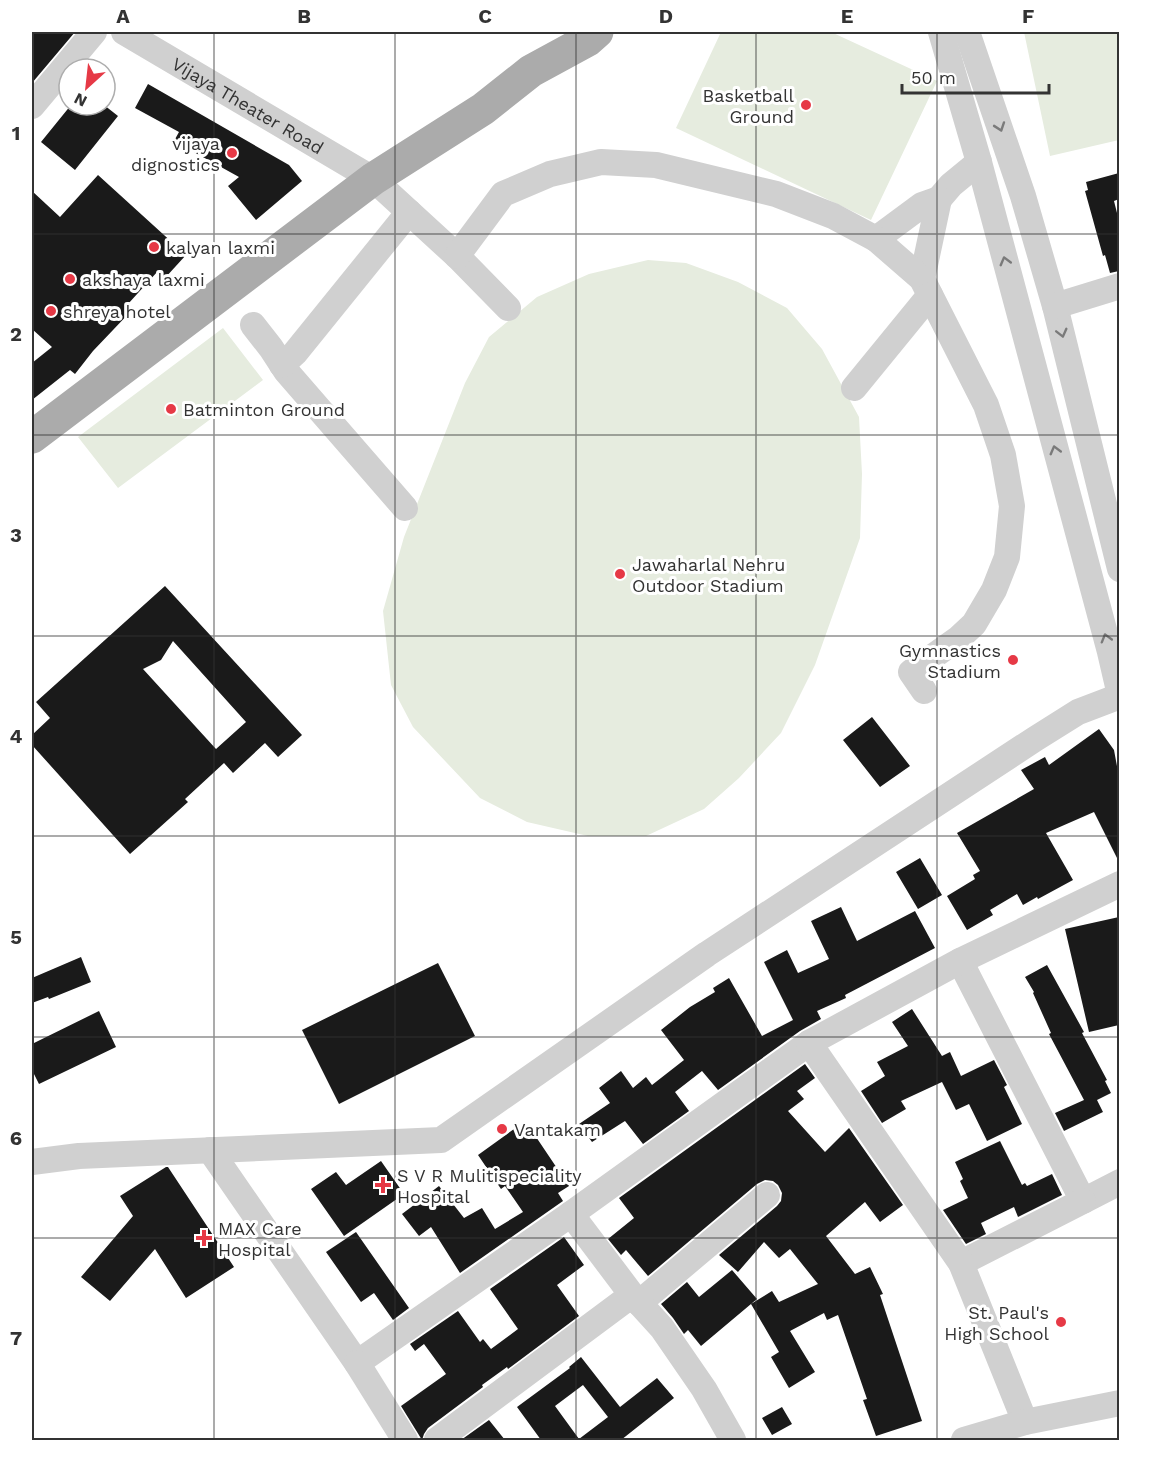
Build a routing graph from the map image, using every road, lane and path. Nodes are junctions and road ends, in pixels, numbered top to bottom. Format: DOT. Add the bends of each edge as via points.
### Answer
graph roads {
  1 [pos="94,32"];
  2 [pos="124,32"];
  3 [pos="564,32"];
  4 [pos="597,32"];
  5 [pos="941,32"];
  6 [pos="967,32"];
  7 [pos="531,71"];
  8 [pos="32,106"];
  9 [pos="979,162"];
  10 [pos="373,179"];
  11 [pos="939,199"];
  12 [pos="409,212"];
  13 [pos="876,239"];
  14 [pos="457,256"];
  15 [pos="1119,286"];
  16 [pos="926,287"];
  17 [pos="1055,306"];
  18 [pos="508,308"];
  19 [pos="253,325"];
  20 [pos="282,365"];
  21 [pos="854,388"];
  22 [pos="32,436"];
  23 [pos="405,508"];
  24 [pos="1119,569"];
  25 [pos="924,691"];
  26 [pos="1119,695"];
  27 [pos="1119,884"];
  28 [pos="960,961"];
  29 [pos="809,1043"];
  30 [pos="210,1150"];
  31 [pos="32,1162"];
  32 [pos="1119,1182"];
  33 [pos="768,1196"];
  34 [pos="1083,1201"];
  35 [pos="571,1214"];
  36 [pos="961,1263"];
  37 [pos="636,1299"];
  38 [pos="357,1363"];
  39 [pos="1119,1403"];
  40 [pos="1025,1422"];
  41 [pos="405,1440"];
  42 [pos="437,1440"];
  43 [pos="733,1440"];
  44 [pos="964,1440"];
  1 -- 8 [label="street"];
  2 -- 10 [label="street, Vijaya Theater Road"];
  3 -- 7 [label="main road"];
  4 -- 7 [label="main road"];
  5 -- 9 [label="street"];
  6 -- 17 [label="street, one-way" via="1023,196"];
  7 -- 10 [label="main road" via="483,109"];
  9 -- 11 [label="street"];
  26 -- 9 [label="street, one-way"];
  10 -- 12 [label="street, Vijaya Theater Road"];
  10 -- 22 [label="main road"];
  11 -- 13 [label="street" via="922,205"];
  11 -- 16 [label="street"];
  12 -- 14 [label="street, Vijaya Theater Road"];
  12 -- 20 [label="street"];
  13 -- 14 [label="street" via="833,216 776,194 656,165 601,162 550,174 503,194"];
  13 -- 16 [label="street"];
  14 -- 18 [label="street, Vijaya Theater Road"];
  15 -- 17 [label="street"];
  16 -- 21 [label="street"];
  16 -- 25 [label="street" via="986,405 1003,454 1012,506 1006,557 994,590 974,624 911,672"];
  17 -- 24 [label="street, one-way"];
  19 -- 20 [label="street"];
  20 -- 23 [label="street"];
  26 -- 30 [label="street" via="1078,712 707,954 441,1140"];
  27 -- 28 [label="street"];
  28 -- 29 [label="street"];
  28 -- 34 [label="street"];
  29 -- 35 [label="street"];
  29 -- 36 [label="street"];
  30 -- 31 [label="street"];
  30 -- 38 [label="street"];
  32 -- 34 [label="street"];
  33 -- 37 [label="street"];
  34 -- 36 [label="street"];
  35 -- 37 [label="street"];
  35 -- 38 [label="street"];
  36 -- 40 [label="street"];
  37 -- 42 [label="street"];
  37 -- 43 [label="street" via="662,1328 704,1389"];
  38 -- 41 [label="street"];
  39 -- 40 [label="street"];
  40 -- 44 [label="street"];
}
